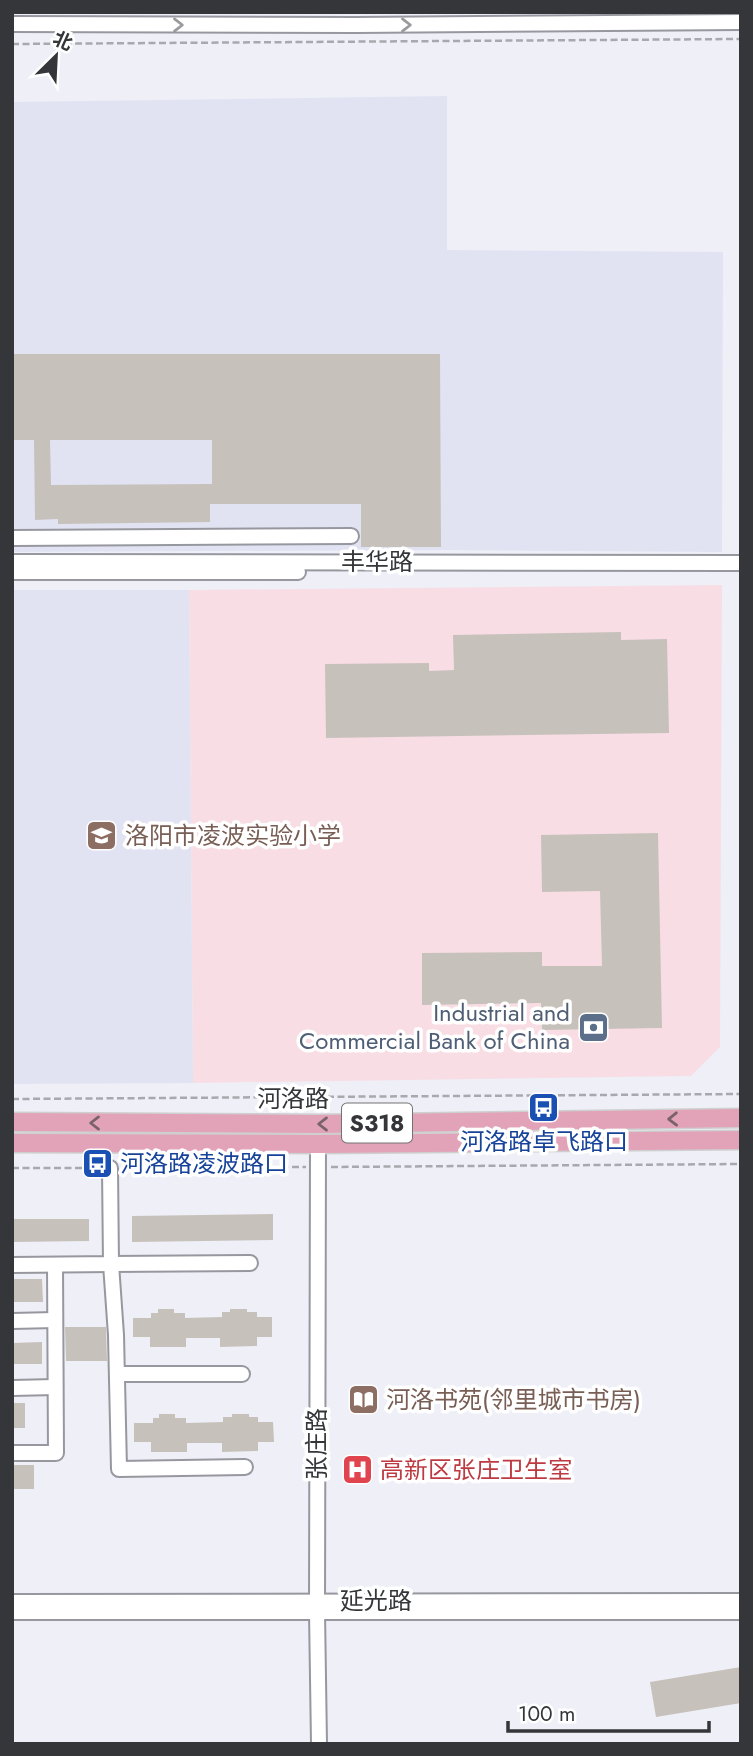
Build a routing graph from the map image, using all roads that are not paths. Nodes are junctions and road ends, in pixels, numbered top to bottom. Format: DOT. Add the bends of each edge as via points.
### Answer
graph roads {
  1 [pos="741,22"];
  2 [pos="12,24"];
  3 [pos="351,536"];
  4 [pos="12,538"];
  5 [pos="12,562"];
  6 [pos="741,563"];
  7 [pos="12,572"];
  8 [pos="741,572"];
  9 [pos="741,1118"];
  10 [pos="12,1122"];
  11 [pos="741,1140"];
  12 [pos="12,1143"];
  13 [pos="318,1144"];
  14 [pos="110,1168"];
  15 [pos="250,1263"];
  16 [pos="111,1264"];
  17 [pos="12,1265"];
  18 [pos="55,1265"];
  19 [pos="55,1320"];
  20 [pos="12,1321"];
  21 [pos="117,1374"];
  22 [pos="242,1374"];
  23 [pos="12,1388"];
  24 [pos="55,1388"];
  25 [pos="12,1454"];
  26 [pos="245,1467"];
  27 [pos="741,1601"];
  28 [pos="12,1602"];
  29 [pos="317,1607"];
  30 [pos="12,1612"];
  31 [pos="741,1612"];
  32 [pos="319,1744"];
  2 -- 1 [label="street, one-way"];
  3 -- 4 [label="street"];
  5 -- 6 [label="street, 丰华路"];
  7 -- 8 [label="street, 丰华路"];
  9 -- 10 [label="main road, 河洛路 / S318, one-way" via="318,1124"];
  11 -- 13 [label="main road, 河洛路 / S318"];
  12 -- 13 [label="main road, 河洛路 / S318"];
  13 -- 29 [label="street, 张庄路"];
  14 -- 16 [label="street"];
  15 -- 16 [label="street"];
  16 -- 18 [label="street"];
  16 -- 21 [label="street"];
  17 -- 18 [label="street"];
  18 -- 19 [label="street"];
  19 -- 20 [label="street"];
  19 -- 24 [label="street"];
  21 -- 22 [label="street"];
  21 -- 26 [label="street" via="119,1469"];
  23 -- 24 [label="street"];
  24 -- 25 [label="street" via="56,1453"];
  27 -- 29 [label="street, 延光路"];
  28 -- 29 [label="street, 延光路"];
  29 -- 30 [label="street, 延光路"];
  29 -- 31 [label="street, 延光路"];
  29 -- 32 [label="street, 张庄路"];
}
